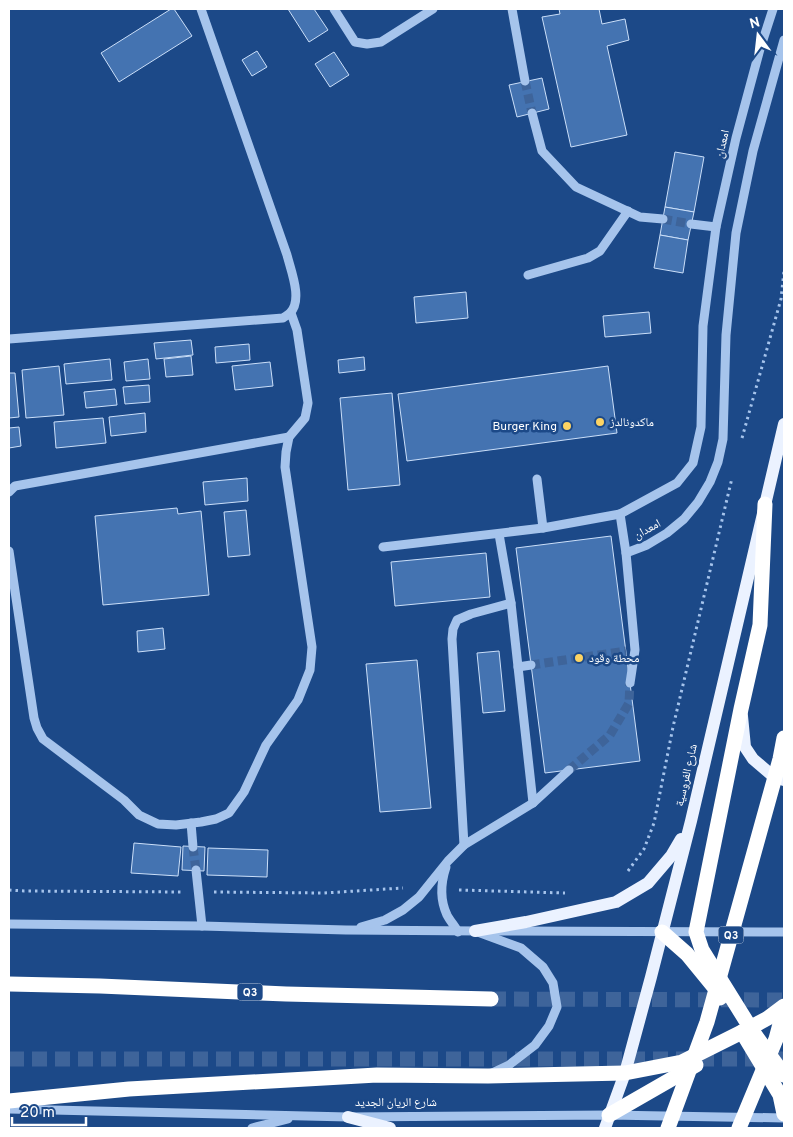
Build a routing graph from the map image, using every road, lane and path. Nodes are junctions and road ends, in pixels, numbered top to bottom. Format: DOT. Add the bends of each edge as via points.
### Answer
graph roads {
  1 [pos="201,9"];
  2 [pos="334,9"];
  3 [pos="433,9"];
  4 [pos="512,9"];
  5 [pos="774,9"];
  6 [pos="784,40"];
  7 [pos="525,81"];
  8 [pos="532,113"];
  9 [pos="628,211"];
  10 [pos="662,219"];
  11 [pos="691,224"];
  12 [pos="716,227"];
  13 [pos="784,271"];
  14 [pos="528,276"];
  15 [pos="290,313"];
  16 [pos="9,339"];
  17 [pos="784,424"];
  18 [pos="289,437"];
  19 [pos="723,440"];
  20 [pos="733,472"];
  21 [pos="537,479"];
  22 [pos="9,492"];
  23 [pos="765,504"];
  24 [pos="620,514"];
  25 [pos="543,528"];
  26 [pos="499,534"];
  27 [pos="383,547"];
  28 [pos="9,551"];
  29 [pos="626,552"];
  30 [pos="511,602"];
  31 [pos="531,665"];
  32 [pos="518,667"];
  33 [pos="630,683"];
  34 [pos="741,709"];
  35 [pos="784,738"];
  36 [pos="569,770"];
  37 [pos="784,780"];
  38 [pos="533,803"];
  39 [pos="690,821"];
  40 [pos="190,824"];
  41 [pos="464,845"];
  42 [pos="193,846"];
  43 [pos="448,861"];
  44 [pos="196,870"];
  45 [pos="625,876"];
  46 [pos="427,887"];
  47 [pos="9,890"];
  48 [pos="442,890"];
  49 [pos="199,892"];
  50 [pos="567,893"];
  51 [pos="9,924"];
  52 [pos="202,926"];
  53 [pos="346,930"];
  54 [pos="475,931"];
  55 [pos="458,932"];
  56 [pos="662,932"];
  57 [pos="696,932"];
  58 [pos="784,932"];
  59 [pos="9,984"];
  60 [pos="491,999"];
  61 [pos="784,1007"];
  62 [pos="784,1016"];
  63 [pos="747,1032"];
  64 [pos="625,1073"];
  65 [pos="488,1076"];
  66 [pos="784,1076"];
  67 [pos="9,1101"];
  68 [pos="9,1109"];
  69 [pos="298,1116"];
  70 [pos="348,1117"];
  71 [pos="784,1118"];
  72 [pos="607,1122"];
  73 [pos="252,1128"];
  74 [pos="390,1128"];
  75 [pos="668,1128"];
  76 [pos="739,1128"];
  77 [pos="783,1128"];
  1 -- 15 [label="street" via="287,255 296,287 296,301"];
  2 -- 3 [label="street" via="355,42 367,44 381,42"];
  4 -- 7 [label="street"];
  5 -- 12 [label="street, امعدان" via="738,130"];
  6 -- 19 [label="street, امعدان" via="753,151 736,233 726,334"];
  8 -- 9 [label="street" via="542,151 576,187"];
  9 -- 10 [label="street" via="640,217"];
  9 -- 14 [label="street" via="600,251 588,258"];
  11 -- 12 [label="street"];
  12 -- 24 [label="street, امعدان" via="703,326 701,427 693,463 677,483"];
  13 -- 19 [label="path" via="781,299 740,443"];
  15 -- 16 [label="street" via="283,318"];
  15 -- 18 [label="street" via="297,330 308,403 305,418"];
  17 -- 23 [label="main road, شارع الفروسية"];
  18 -- 22 [label="street" via="15,486"];
  18 -- 40 [label="street" via="285,468 312,647 310,670 298,700 266,745 244,792 229,813"];
  19 -- 29 [label="street, امعدان" via="710,482 684,519 647,545"];
  20 -- 45 [label="path" via="673,726 654,823 644,849"];
  21 -- 25 [label="street"];
  23 -- 34 [label="highway" via="760,625"];
  23 -- 39 [label="main road, شارع الفروسية"];
  24 -- 25 [label="street"];
  24 -- 29 [label="street, امعدان"];
  25 -- 26 [label="street"];
  26 -- 27 [label="street"];
  26 -- 30 [label="street"];
  28 -- 40 [label="street" via="34,718 43,739 140,815 158,824"];
  29 -- 33 [label="street"];
  30 -- 32 [label="street"];
  30 -- 41 [label="street" via="457,620 453,629"];
  31 -- 32 [label="street"];
  32 -- 38 [label="street"];
  34 -- 37 [label="main road" via="746,747 753,759 774,777"];
  34 -- 57 [label="highway"];
  35 -- 75 [label="highway, Q3, bridge" via="707,1022"];
  36 -- 38 [label="street"];
  38 -- 41 [label="street"];
  39 -- 54 [label="main road" via="671,856 648,883 616,902"];
  39 -- 56 [label="main road, شارع الفروسية"];
  40 -- 42 [label="street"];
  41 -- 43 [label="street"];
  43 -- 46 [label="street"];
  43 -- 48 [label="street"];
  44 -- 49 [label="street"];
  46 -- 49 [label="path" via="324,893"];
  46 -- 53 [label="street" via="414,902 385,920"];
  47 -- 49 [label="path"];
  48 -- 50 [label="path"];
  48 -- 55 [label="street" via="447,915"];
  49 -- 52 [label="street"];
  51 -- 52 [label="street"];
  52 -- 53 [label="street"];
  53 -- 55 [label="street"];
  54 -- 55 [label="street"];
  54 -- 56 [label="street"];
  54 -- 65 [label="street" via="521,948 543,967 553,983 557,1007 549,1026 535,1045"];
  56 -- 57 [label="street"];
  56 -- 63 [label="highway" via="688,954"];
  56 -- 64 [label="main road, شارع الفروسية"];
  57 -- 58 [label="street"];
  57 -- 63 [label="highway" via="702,950"];
  59 -- 60 [label="highway, Q3"];
  61 -- 63 [label="highway"];
  61 -- 76 [label="highway, bridge" via="776,1039"];
  62 -- 63 [label="highway"];
  63 -- 64 [label="highway" via="682,1062"];
  63 -- 66 [label="highway"];
  63 -- 71 [label="highway" via="780,1095"];
  63 -- 72 [label="highway"];
  64 -- 65 [label="highway"];
  64 -- 72 [label="main road, شارع الفروسية"];
  65 -- 67 [label="highway" via="357,1076 129,1088"];
  68 -- 69 [label="street, شارع الريان الجديد"];
  69 -- 70 [label="street, شارع الريان الجديد"];
  69 -- 73 [label="street"];
  70 -- 72 [label="street, شارع الريان الجديد"];
  70 -- 74 [label="main road"];
  71 -- 72 [label="street, شارع الريان الجديد"];
  71 -- 77 [label="highway"];
}
